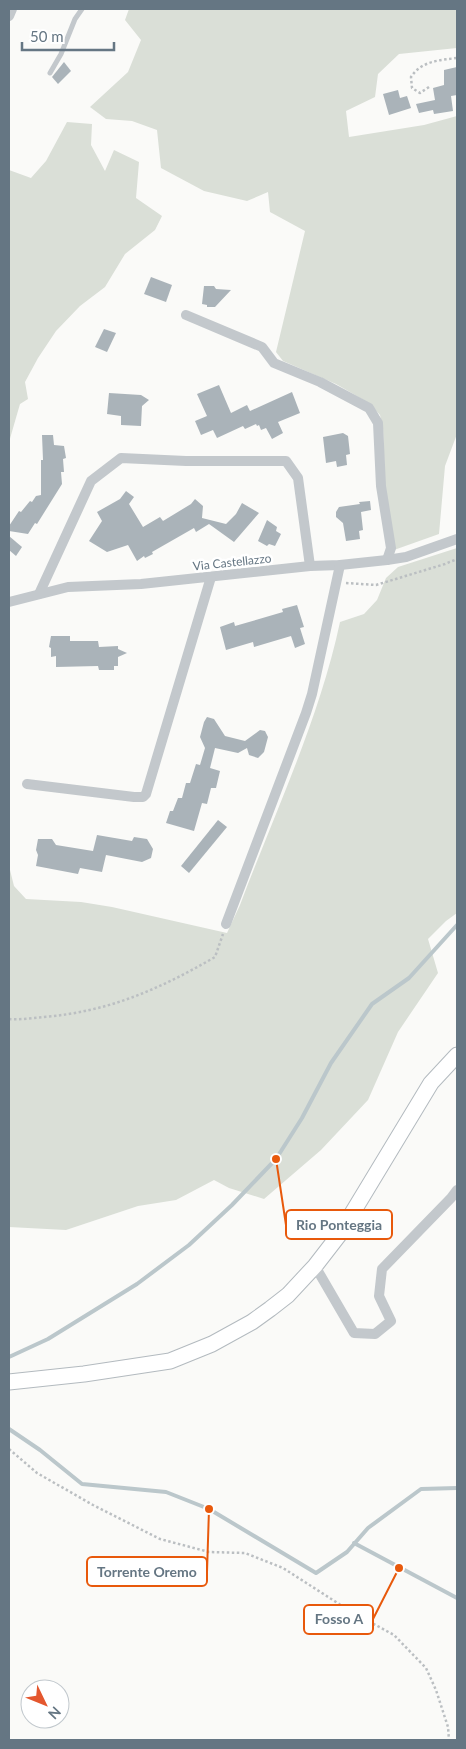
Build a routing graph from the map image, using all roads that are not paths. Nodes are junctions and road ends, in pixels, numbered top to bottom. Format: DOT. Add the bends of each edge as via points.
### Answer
graph roads {
  1 [pos="12,9"];
  2 [pos="82,9"];
  3 [pos="9,16"];
  4 [pos="50,72"];
  5 [pos="186,315"];
  6 [pos="457,539"];
  7 [pos="387,560"];
  8 [pos="310,566"];
  9 [pos="340,566"];
  10 [pos="211,577"];
  11 [pos="40,594"];
  12 [pos="9,602"];
  13 [pos="27,784"];
  14 [pos="226,924"];
  15 [pos="457,1055"];
  16 [pos="457,1190"];
  17 [pos="314,1266"];
  18 [pos="9,1382"];
  1 -- 3 [label="street"];
  2 -- 4 [label="lane"];
  5 -- 7 [label="street" via="262,346 274,363 320,382 369,408 378,424 381,486 391,548"];
  6 -- 7 [label="street, Via Castellazzo" via="406,557"];
  7 -- 9 [label="street, Via Castellazzo"];
  8 -- 9 [label="street, Via Castellazzo"];
  8 -- 10 [label="street, Via Castellazzo"];
  8 -- 11 [label="street" via="298,478 286,461 121,458 91,481"];
  9 -- 14 [label="street" via="306,713"];
  10 -- 11 [label="street, Via Castellazzo" via="68,587"];
  10 -- 13 [label="street" via="146,794 134,797"];
  11 -- 12 [label="street, Via Castellazzo"];
  15 -- 17 [label="street" via="431,1083 339,1235"];
  16 -- 17 [label="street" via="382,1269 379,1296 391,1321 375,1334 354,1333"];
  17 -- 18 [label="street" via="288,1295 252,1322 212,1344 170,1361"];
}
